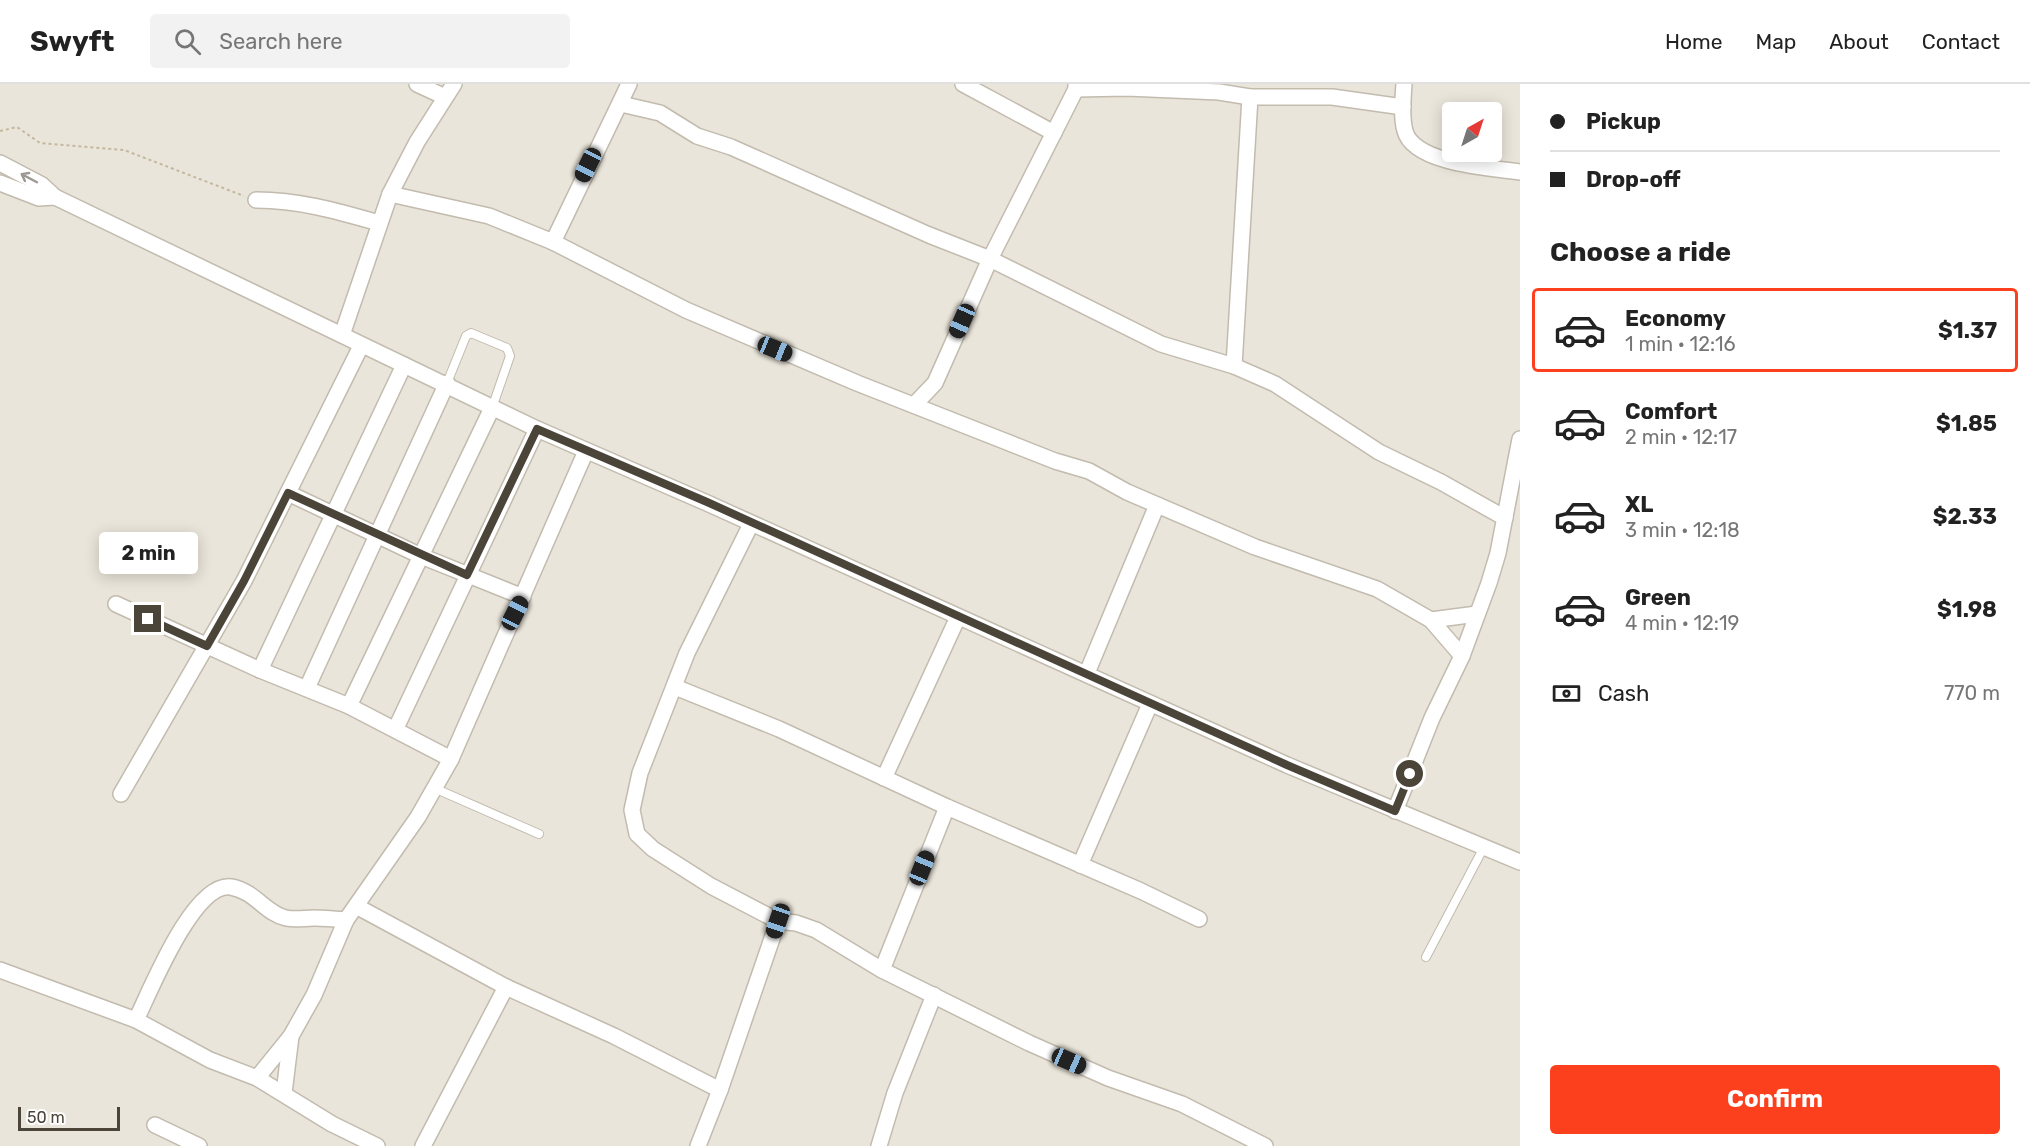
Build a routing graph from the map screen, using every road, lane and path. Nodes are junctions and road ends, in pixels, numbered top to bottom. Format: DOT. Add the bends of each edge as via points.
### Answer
graph roads {
  1 [pos="417,84"];
  2 [pos="629,84"];
  3 [pos="963,84"];
  4 [pos="1404,84"];
  5 [pos="1076,87"];
  6 [pos="449,91"];
  7 [pos="1250,97"];
  8 [pos="621,104"];
  9 [pos="1403,107"];
  10 [pos="0,131"];
  11 [pos="1054,134"];
  12 [pos="0,163"];
  13 [pos="1520,172"];
  14 [pos="0,183"];
  15 [pos="390,194"];
  16 [pos="55,197"];
  17 [pos="256,200"];
  18 [pos="379,223"];
  19 [pos="553,242"];
  20 [pos="990,259"];
  21 [pos="342,335"];
  22 [pos="361,346"];
  23 [pos="404,365"];
  24 [pos="1234,366"];
  25 [pos="447,383"];
  26 [pos="934,383"];
  27 [pos="914,405"];
  28 [pos="492,408"];
  29 [pos="940,414"];
  30 [pos="537,429"];
  31 [pos="1520,439"];
  32 [pos="586,451"];
  33 [pos="288,493"];
  34 [pos="1157,505"];
  35 [pos="333,514"];
  36 [pos="1505,518"];
  37 [pos="751,524"];
  38 [pos="376,535"];
  39 [pos="422,556"];
  40 [pos="467,575"];
  41 [pos="523,597"];
  42 [pos="116,604"];
  43 [pos="1477,614"];
  44 [pos="958,617"];
  45 [pos="1431,620"];
  46 [pos="207,646"];
  47 [pos="1462,656"];
  48 [pos="260,670"];
  49 [pos="1087,673"];
  50 [pos="675,687"];
  51 [pos="307,688"];
  52 [pos="1150,704"];
  53 [pos="350,706"];
  54 [pos="396,729"];
  55 [pos="451,759"];
  56 [pos="884,778"];
  57 [pos="434,788"];
  58 [pos="121,794"];
  59 [pos="947,807"];
  60 [pos="1395,811"];
  61 [pos="540,834"];
  62 [pos="1484,847"];
  63 [pos="1520,862"];
  64 [pos="1080,865"];
  65 [pos="356,906"];
  66 [pos="1199,919"];
  67 [pos="346,920"];
  68 [pos="778,921"];
  69 [pos="1426,957"];
  70 [pos="0,970"];
  71 [pos="882,970"];
  72 [pos="506,987"];
  73 [pos="934,995"];
  74 [pos="136,1020"];
  75 [pos="291,1036"];
  76 [pos="257,1078"];
  77 [pos="720,1090"];
  78 [pos="284,1093"];
  79 [pos="154,1125"];
  80 [pos="199,1146"];
  81 [pos="376,1146"];
  82 [pos="423,1146"];
  83 [pos="698,1146"];
  84 [pos="879,1146"];
  85 [pos="1265,1146"];
  1 -- 6 [label="street"];
  2 -- 8 [label="street"];
  3 -- 11 [label="street"];
  4 -- 9 [label="street"];
  5 -- 7 [label="street" via="1219,92"];
  5 -- 11 [label="street"];
  6 -- 15 [label="street"];
  7 -- 9 [label="street" via="1332,97"];
  7 -- 24 [label="street"];
  8 -- 19 [label="street"];
  8 -- 20 [label="street" via="660,113 697,136"];
  9 -- 13 [label="street" via="1405,132 1415,146 1452,162"];
  10 -- 17 [label="path" via="17,127 40,143 124,150"];
  11 -- 20 [label="street"];
  16 -- 12 [label="street, one-way" via="42,185"];
  14 -- 16 [label="street" via="39,198"];
  15 -- 18 [label="street"];
  15 -- 19 [label="street" via="489,216"];
  16 -- 21 [label="street"];
  17 -- 18 [label="street" via="319,206"];
  18 -- 21 [label="street"];
  19 -- 27 [label="street" via="686,310"];
  20 -- 24 [label="street" via="1161,344"];
  20 -- 26 [label="street"];
  21 -- 22 [label="street"];
  22 -- 23 [label="street"];
  22 -- 33 [label="street"];
  23 -- 25 [label="street"];
  23 -- 35 [label="street"];
  24 -- 36 [label="street" via="1275,384 1379,452"];
  25 -- 28 [label="street"];
  25 -- 28 [label="lane" via="466,336 475,333 507,348 510,356"];
  25 -- 38 [label="street"];
  26 -- 27 [label="street"];
  26 -- 29 [label="street"];
  27 -- 29 [label="street"];
  28 -- 30 [label="street"];
  28 -- 39 [label="street"];
  29 -- 34 [label="street" via="1089,471"];
  30 -- 32 [label="street"];
  30 -- 40 [label="street"];
  31 -- 36 [label="street"];
  32 -- 37 [label="street"];
  32 -- 41 [label="street"];
  33 -- 35 [label="street"];
  33 -- 46 [label="street"];
  34 -- 45 [label="street" via="1282,557 1377,589"];
  34 -- 49 [label="street"];
  35 -- 38 [label="street"];
  35 -- 48 [label="street"];
  36 -- 43 [label="street" via="1498,553"];
  37 -- 44 [label="street"];
  37 -- 50 [label="street" via="687,653"];
  38 -- 39 [label="street"];
  38 -- 51 [label="street"];
  39 -- 40 [label="street"];
  39 -- 53 [label="street"];
  40 -- 41 [label="street"];
  40 -- 54 [label="street"];
  41 -- 55 [label="street"];
  42 -- 46 [label="street"];
  43 -- 45 [label="street"];
  43 -- 47 [label="street"];
  44 -- 49 [label="street"];
  44 -- 56 [label="street"];
  45 -- 47 [label="street"];
  46 -- 48 [label="street"];
  46 -- 58 [label="street"];
  47 -- 60 [label="street"];
  48 -- 51 [label="street"];
  49 -- 52 [label="street"];
  50 -- 56 [label="street" via="779,729"];
  50 -- 68 [label="street" via="640,773 632,810 637,834 653,849 711,886"];
  51 -- 53 [label="street"];
  52 -- 60 [label="street"];
  52 -- 64 [label="street"];
  53 -- 54 [label="street"];
  54 -- 55 [label="street"];
  55 -- 57 [label="street"];
  56 -- 59 [label="street"];
  57 -- 61 [label="lane"];
  57 -- 65 [label="street"];
  59 -- 64 [label="street"];
  59 -- 71 [label="street"];
  60 -- 62 [label="street"];
  62 -- 63 [label="street"];
  62 -- 69 [label="lane"];
  64 -- 66 [label="street"];
  65 -- 67 [label="street"];
  65 -- 72 [label="street"];
  67 -- 74 [label="street" via="286,918 244,891 228,887 214,892 191,915 176,938"];
  67 -- 75 [label="street" via="314,995"];
  68 -- 71 [label="street" via="816,930"];
  68 -- 77 [label="street"];
  70 -- 74 [label="street"];
  71 -- 73 [label="street"];
  72 -- 77 [label="street"];
  72 -- 82 [label="street"];
  73 -- 84 [label="street" via="895,1093"];
  73 -- 85 [label="street" via="1039,1048 1182,1104"];
  74 -- 76 [label="street" via="210,1060"];
  75 -- 76 [label="street"];
  75 -- 78 [label="street"];
  76 -- 78 [label="street"];
  77 -- 83 [label="street"];
  78 -- 81 [label="street"];
  79 -- 80 [label="street"];
}
